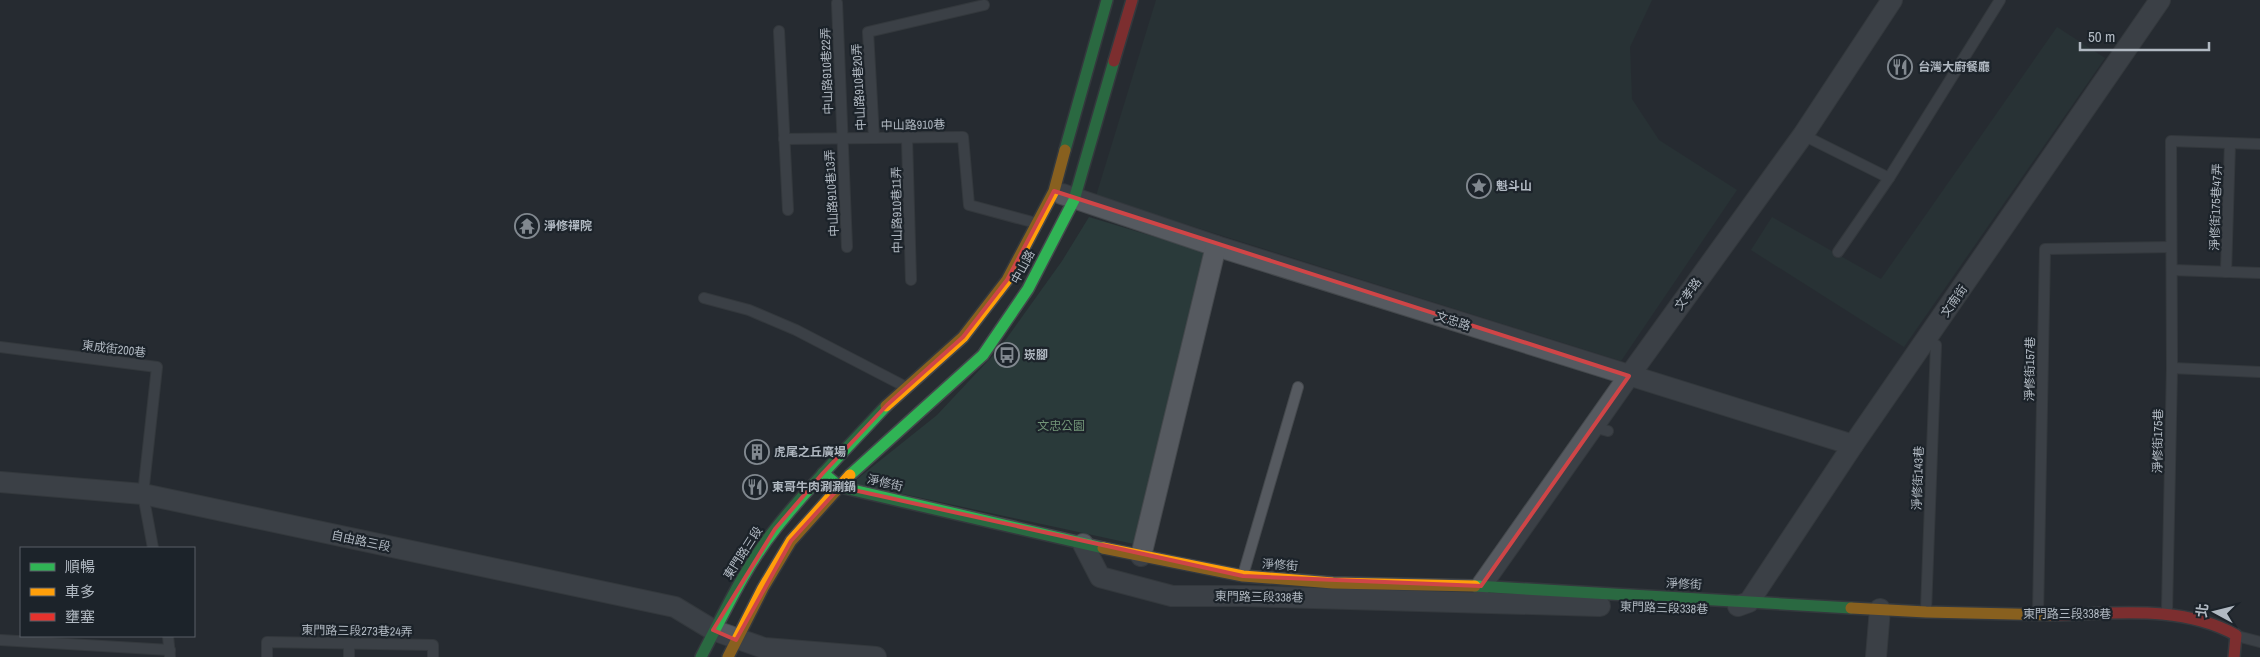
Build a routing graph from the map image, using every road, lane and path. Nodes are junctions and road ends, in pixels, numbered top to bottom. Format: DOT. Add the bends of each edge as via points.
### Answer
graph roads {
  1 [pos="1107,0"];
  2 [pos="1132,0"];
  3 [pos="1892,0"];
  4 [pos="2000,0"];
  5 [pos="2160,0"];
  6 [pos="837,3"];
  7 [pos="984,5"];
  8 [pos="779,31"];
  9 [pos="1803,135"];
  10 [pos="841,138"];
  11 [pos="874,138"];
  12 [pos="907,138"];
  13 [pos="784,139"];
  14 [pos="2230,143"];
  15 [pos="2260,144"];
  16 [pos="1889,178"];
  17 [pos="1054,191"];
  18 [pos="1074,200"];
  19 [pos="788,210"];
  20 [pos="1037,223"];
  21 [pos="1216,246"];
  22 [pos="847,247"];
  23 [pos="2171,248"];
  24 [pos="1838,252"];
  25 [pos="2172,270"];
  26 [pos="2226,272"];
  27 [pos="2260,274"];
  28 [pos="911,280"];
  29 [pos="704,298"];
  30 [pos="1936,345"];
  31 [pos="0,347"];
  32 [pos="2172,368"];
  33 [pos="2260,372"];
  34 [pos="1629,376"];
  35 [pos="1298,387"];
  36 [pos="916,398"];
  37 [pos="1853,445"];
  38 [pos="823,473"];
  39 [pos="0,482"];
  40 [pos="840,487"];
  41 [pos="142,494"];
  42 [pos="1083,544"];
  43 [pos="153,547"];
  44 [pos="1141,556"];
  45 [pos="1243,576"];
  46 [pos="1482,586"];
  47 [pos="1749,602"];
  48 [pos="1880,609"];
  49 [pos="1926,612"];
  50 [pos="2167,613"];
  51 [pos="2038,615"];
  52 [pos="714,630"];
  53 [pos="2236,635"];
  54 [pos="168,637"];
  55 [pos="0,640"];
  56 [pos="2260,642"];
  57 [pos="350,643"];
  58 [pos="732,648"];
  59 [pos="170,654"];
  60 [pos="267,657"];
  61 [pos="349,657"];
  62 [pos="433,657"];
  63 [pos="701,657"];
  64 [pos="876,657"];
  65 [pos="1876,657"];
  66 [pos="2234,657"];
  1 -- 17 [label="main road, 中山路"];
  2 -- 18 [label="main road, 中山路"];
  3 -- 9 [label="street, 文孝路"];
  4 -- 16 [label="lane"];
  5 -- 37 [label="street, 文南街"];
  6 -- 10 [label="lane, 中山路910巷22弄"];
  7 -- 11 [label="lane, 中山路910巷20弄" via="868,32"];
  8 -- 13 [label="lane"];
  9 -- 16 [label="lane"];
  9 -- 34 [label="street, 文孝路"];
  10 -- 11 [label="lane, 中山路910巷"];
  10 -- 13 [label="lane, 中山路910巷"];
  10 -- 22 [label="lane, 中山路910巷13弄"];
  11 -- 12 [label="lane, 中山路910巷"];
  12 -- 20 [label="lane, 中山路910巷" via="963,137 969,205"];
  12 -- 28 [label="lane, 中山路910巷11弄"];
  13 -- 19 [label="lane"];
  14 -- 15 [label="lane, 淨修街175巷"];
  14 -- 23 [label="lane, 淨修街175巷" via="2171,141"];
  14 -- 26 [label="lane, 淨修街175巷47弄"];
  16 -- 24 [label="lane"];
  17 -- 18 [label="street, 文忠路"];
  17 -- 20 [label="main road, 中山路"];
  18 -- 21 [label="street, 文忠路"];
  18 -- 36 [label="main road, 中山路" via="1028,289 982,355"];
  20 -- 36 [label="main road, 中山路" via="1007,280"];
  21 -- 34 [label="street, 文忠路"];
  21 -- 44 [label="street"];
  23 -- 25 [label="lane, 淨修街175巷"];
  23 -- 51 [label="lane, 淨修街157巷" via="2045,249"];
  25 -- 26 [label="lane"];
  25 -- 32 [label="lane, 淨修街175巷"];
  26 -- 27 [label="lane"];
  29 -- 36 [label="lane" via="748,310 796,330"];
  30 -- 49 [label="lane, 淨修街143巷"];
  31 -- 41 [label="lane, 東成街200巷" via="157,367"];
  32 -- 33 [label="lane"];
  32 -- 50 [label="lane, 淨修街175巷"];
  34 -- 37 [label="street, 文忠路"];
  34 -- 46 [label="street, 文孝路" via="1601,429"];
  35 -- 45 [label="lane"];
  36 -- 38 [label="main road, 中山路" via="887,406"];
  36 -- 40 [label="main road, 中山路"];
  37 -- 47 [label="street, 文南街"];
  38 -- 40 [label="main road, 淨修街"];
  38 -- 52 [label="main road, 東門路三段" via="775,529 738,584"];
  39 -- 41 [label="street, 自由路三段"];
  40 -- 42 [label="main road, 淨修街"];
  40 -- 58 [label="main road" via="791,541"];
  41 -- 43 [label="lane"];
  41 -- 52 [label="street, 自由路三段" via="675,607"];
  42 -- 44 [label="main road, 淨修街"];
  42 -- 47 [label="street, 東門路三段338巷" via="1100,577 1172,596 1730,610"];
  44 -- 45 [label="main road, 淨修街"];
  45 -- 46 [label="main road, 淨修街" via="1333,583"];
  46 -- 47 [label="main road, 淨修街"];
  47 -- 48 [label="main road, 東門路三段338巷"];
  48 -- 49 [label="main road, 東門路三段338巷"];
  48 -- 65 [label="street"];
  49 -- 51 [label="main road, 東門路三段338巷"];
  50 -- 51 [label="main road, 東門路三段338巷"];
  50 -- 53 [label="main road, 東門路三段338巷" via="2218,626"];
  52 -- 58 [label="street, 自由路三段"];
  52 -- 63 [label="main road, 東門路三段"];
  53 -- 56 [label="lane, 東門路三段338巷"];
  53 -- 66 [label="main road"];
  54 -- 59 [label="lane"];
  55 -- 59 [label="lane"];
  57 -- 60 [label="lane, 東門路三段273巷24弄" via="267,642"];
  57 -- 61 [label="lane"];
  57 -- 62 [label="lane, 東門路三段273巷24弄" via="433,645"];
  58 -- 64 [label="street, 自由路三段"];
}
